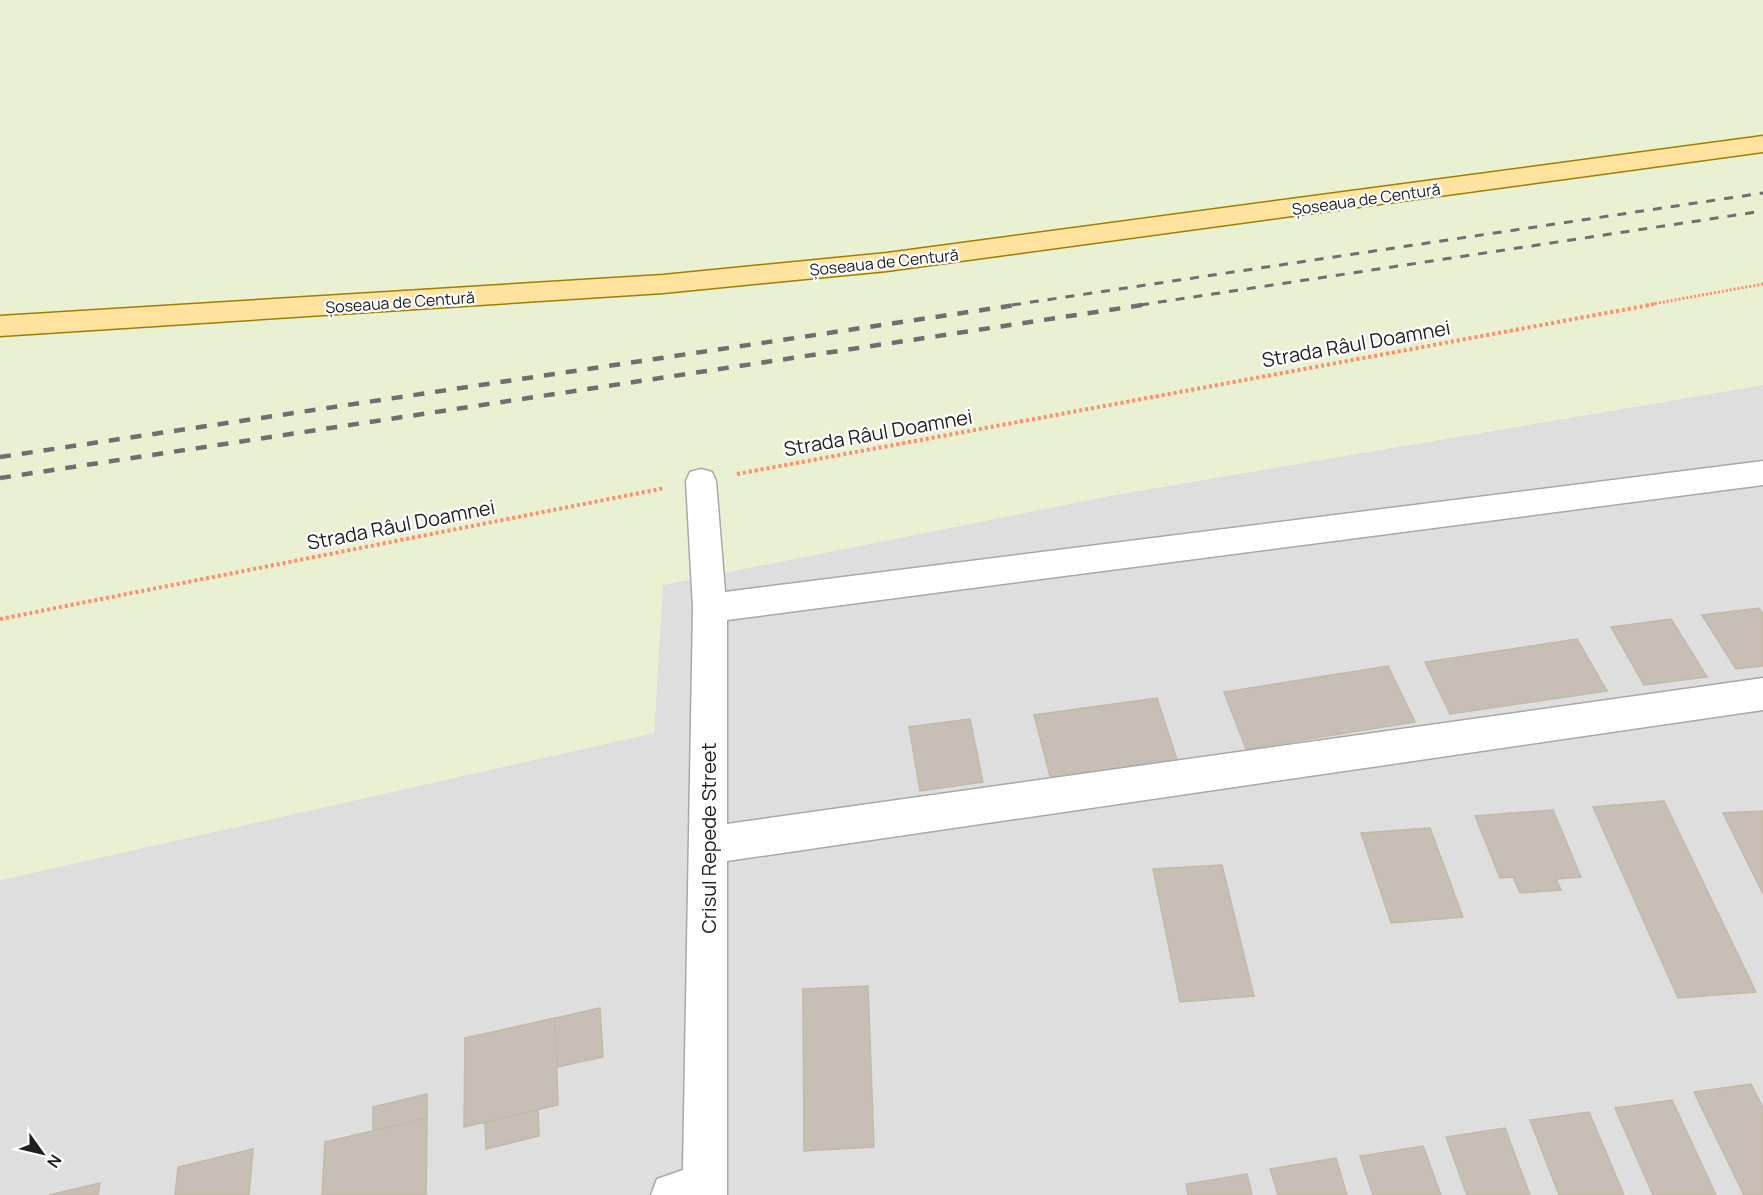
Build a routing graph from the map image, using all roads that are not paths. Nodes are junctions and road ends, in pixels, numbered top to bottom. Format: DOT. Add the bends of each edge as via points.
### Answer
graph roads {
  1 [pos="1763,144"];
  2 [pos="0,326"];
  3 [pos="1763,473"];
  4 [pos="701,481"];
  5 [pos="710,608"];
  6 [pos="1763,694"];
  7 [pos="709,845"];
  8 [pos="694,1192"];
  1 -- 2 [label="main road, Șoseaua de Centură" via="887,262 663,284"];
  3 -- 5 [label="street"];
  4 -- 5 [label="street, Crisul Repede Street"];
  5 -- 7 [label="street, Crisul Repede Street"];
  6 -- 7 [label="street"];
  7 -- 8 [label="street, Crisul Repede Street"];
}
